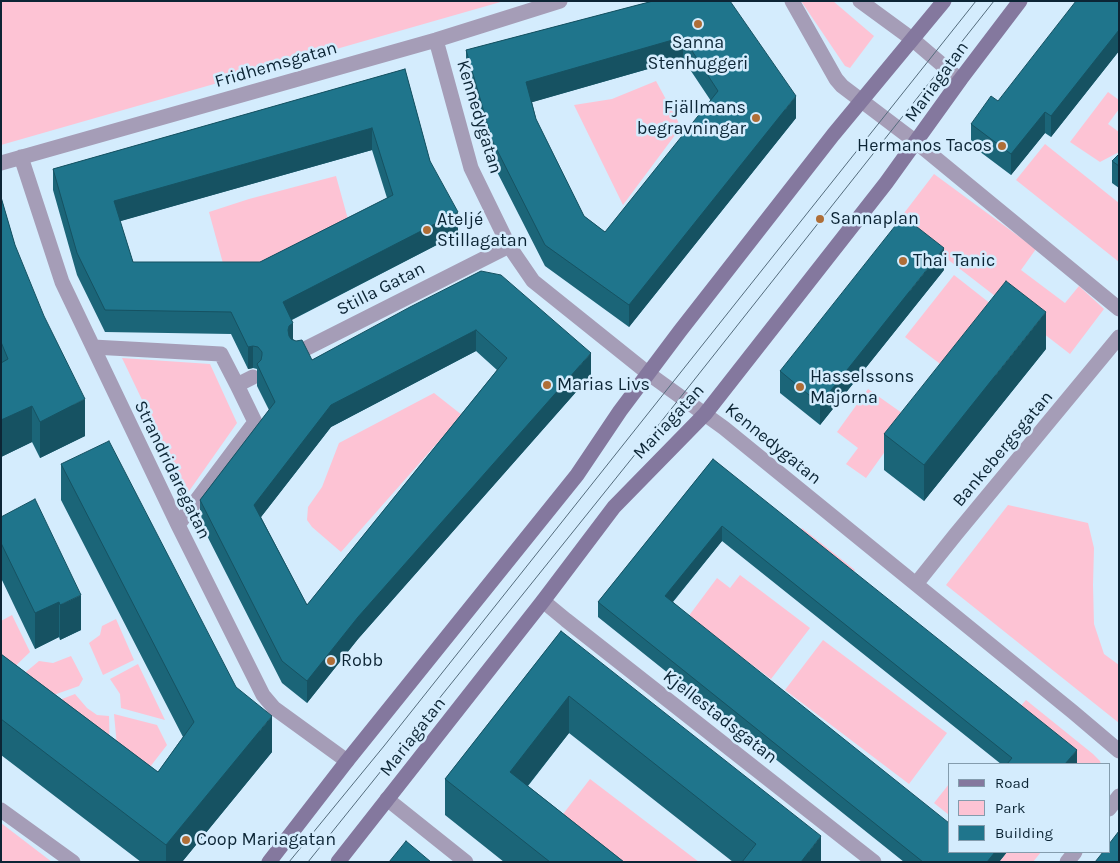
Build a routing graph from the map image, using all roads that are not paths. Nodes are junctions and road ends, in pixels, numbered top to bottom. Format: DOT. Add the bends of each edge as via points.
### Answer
graph roads {
  1 [pos="560,1"];
  2 [pos="792,1"];
  3 [pos="860,1"];
  4 [pos="944,1"];
  5 [pos="1020,1"];
  6 [pos="912,39"];
  7 [pos="436,40"];
  8 [pos="960,80"];
  9 [pos="861,100"];
  10 [pos="916,142"];
  11 [pos="22,157"];
  12 [pos="1,163"];
  13 [pos="509,246"];
  14 [pos="1119,309"];
  15 [pos="1119,337"];
  16 [pos="93,348"];
  17 [pos="297,353"];
  18 [pos="649,374"];
  19 [pos="252,377"];
  20 [pos="237,385"];
  21 [pos="705,414"];
  22 [pos="178,525"];
  23 [pos="916,584"];
  24 [pos="543,601"];
  25 [pos="1119,751"];
  26 [pos="347,761"];
  27 [pos="1119,796"];
  28 [pos="388,799"];
  29 [pos="1110,808"];
  30 [pos="1,810"];
  31 [pos="73,862"];
  32 [pos="269,862"];
  33 [pos="338,862"];
  34 [pos="466,862"];
  35 [pos="874,862"];
  1 -- 7 [label="street, Fridhemsgatan"];
  2 -- 9 [label="street" via="836,79"];
  3 -- 6 [label="street"];
  4 -- 6 [label="street, Mariagatan"];
  5 -- 8 [label="street, Mariagatan"];
  6 -- 8 [label="street"];
  6 -- 9 [label="street, Mariagatan"];
  7 -- 11 [label="street, Fridhemsgatan"];
  7 -- 13 [label="street, Kennedygatan" via="471,168"];
  8 -- 10 [label="street, Mariagatan"];
  9 -- 10 [label="street"];
  9 -- 18 [label="street, Mariagatan"];
  10 -- 14 [label="street"];
  10 -- 21 [label="street, Mariagatan"];
  11 -- 12 [label="street, Fridhemsgatan"];
  11 -- 16 [label="street, Strandridaregatan" via="62,282"];
  13 -- 17 [label="street, Stilla Gatan"];
  13 -- 18 [label="street, Kennedygatan" via="533,281"];
  15 -- 23 [label="street, Bankebergsgatan"];
  16 -- 20 [label="street" via="221,354"];
  16 -- 22 [label="street, Strandridaregatan"];
  18 -- 21 [label="street, Kennedygatan"];
  18 -- 26 [label="street, Mariagatan" via="577,475"];
  19 -- 20 [label="street"];
  20 -- 22 [label="street" via="255,422"];
  21 -- 23 [label="street, Kennedygatan"];
  21 -- 24 [label="street, Mariagatan" via="614,507"];
  22 -- 26 [label="street, Strandridaregatan" via="262,695 274,708"];
  23 -- 25 [label="street, Kennedygatan"];
  24 -- 28 [label="street, Mariagatan"];
  24 -- 35 [label="street, Kjellestadsgatan"];
  26 -- 32 [label="street, Mariagatan"];
  27 -- 29 [label="street"];
  28 -- 33 [label="street, Mariagatan"];
  28 -- 34 [label="street"];
  30 -- 31 [label="street"];
}
